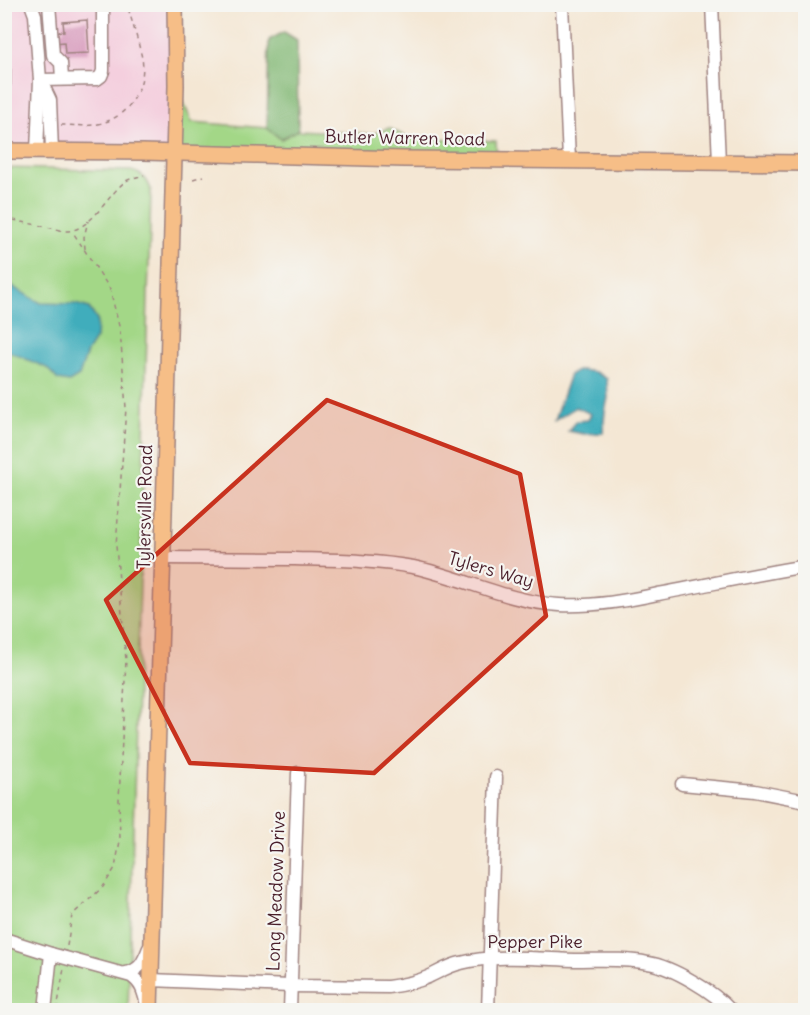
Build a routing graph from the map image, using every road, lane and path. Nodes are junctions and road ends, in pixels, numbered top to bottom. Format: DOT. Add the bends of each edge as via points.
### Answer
graph roads {
  1 [pos="31,4"];
  2 [pos="50,4"];
  3 [pos="103,4"];
  4 [pos="127,4"];
  5 [pos="175,4"];
  6 [pos="562,4"];
  7 [pos="712,4"];
  8 [pos="4,70"];
  9 [pos="62,79"];
  10 [pos="40,80"];
  11 [pos="4,84"];
  12 [pos="51,124"];
  13 [pos="4,151"];
  14 [pos="45,151"];
  15 [pos="175,154"];
  16 [pos="569,160"];
  17 [pos="719,162"];
  18 [pos="806,163"];
  19 [pos="144,175"];
  20 [pos="203,176"];
  21 [pos="193,179"];
  22 [pos="4,218"];
  23 [pos="88,220"];
  24 [pos="72,231"];
  25 [pos="85,252"];
  26 [pos="164,558"];
  27 [pos="806,566"];
  28 [pos="298,773"];
  29 [pos="496,777"];
  30 [pos="682,784"];
  31 [pos="806,801"];
  32 [pos="72,915"];
  33 [pos="4,939"];
  34 [pos="152,940"];
  35 [pos="51,954"];
  36 [pos="489,958"];
  37 [pos="125,973"];
  38 [pos="151,980"];
  39 [pos="290,986"];
  40 [pos="45,1011"];
  41 [pos="149,1011"];
  42 [pos="290,1011"];
  43 [pos="488,1011"];
  44 [pos="730,1011"];
  1 -- 10 [label="street"];
  2 -- 9 [label="street" via="53,55 61,63"];
  3 -- 9 [label="street" via="104,71 97,79"];
  4 -- 12 [label="path" via="142,59 137,93 129,108 98,124"];
  5 -- 15 [label="main road, Tylersville Road"];
  6 -- 16 [label="street"];
  7 -- 17 [label="street"];
  8 -- 11 [label="street"];
  9 -- 10 [label="street"];
  10 -- 12 [label="street" via="50,99"];
  10 -- 14 [label="street"];
  12 -- 14 [label="street"];
  13 -- 14 [label="main road, Butler Warren Road"];
  14 -- 15 [label="main road, Butler Warren Road"];
  15 -- 16 [label="main road, Butler Warren Road"];
  15 -- 26 [label="main road, Tylersville Road"];
  16 -- 17 [label="main road, Butler Warren Road"];
  17 -- 18 [label="main road, Butler Warren Road"];
  19 -- 23 [label="path" via="126,181"];
  20 -- 21 [label="path"];
  22 -- 24 [label="path"];
  23 -- 24 [label="path"];
  23 -- 25 [label="path"];
  24 -- 25 [label="path"];
  25 -- 32 [label="path" via="110,290 121,338 126,408 116,546 126,660 120,841 115,868 103,887"];
  26 -- 27 [label="street, Tylers Way" via="319,560 413,567 528,601 559,605 626,601"];
  26 -- 34 [label="main road, Tylersville Road"];
  28 -- 39 [label="street, Long Meadow Drive"];
  29 -- 36 [label="street"];
  30 -- 31 [label="street"];
  33 -- 35 [label="street"];
  34 -- 37 [label="street" via="139,968"];
  34 -- 38 [label="main road, Tylersville Road"];
  35 -- 37 [label="street"];
  35 -- 40 [label="street"];
  36 -- 39 [label="street, Pepper Pike" via="460,963 404,985"];
  36 -- 43 [label="street"];
  36 -- 44 [label="street, Pepper Pike" via="649,963 686,978"];
  37 -- 41 [label="street" via="141,985"];
  38 -- 39 [label="street, Pepper Pike"];
  38 -- 41 [label="main road, Tylersville Road"];
  39 -- 42 [label="street, Long Meadow Drive"];
}
